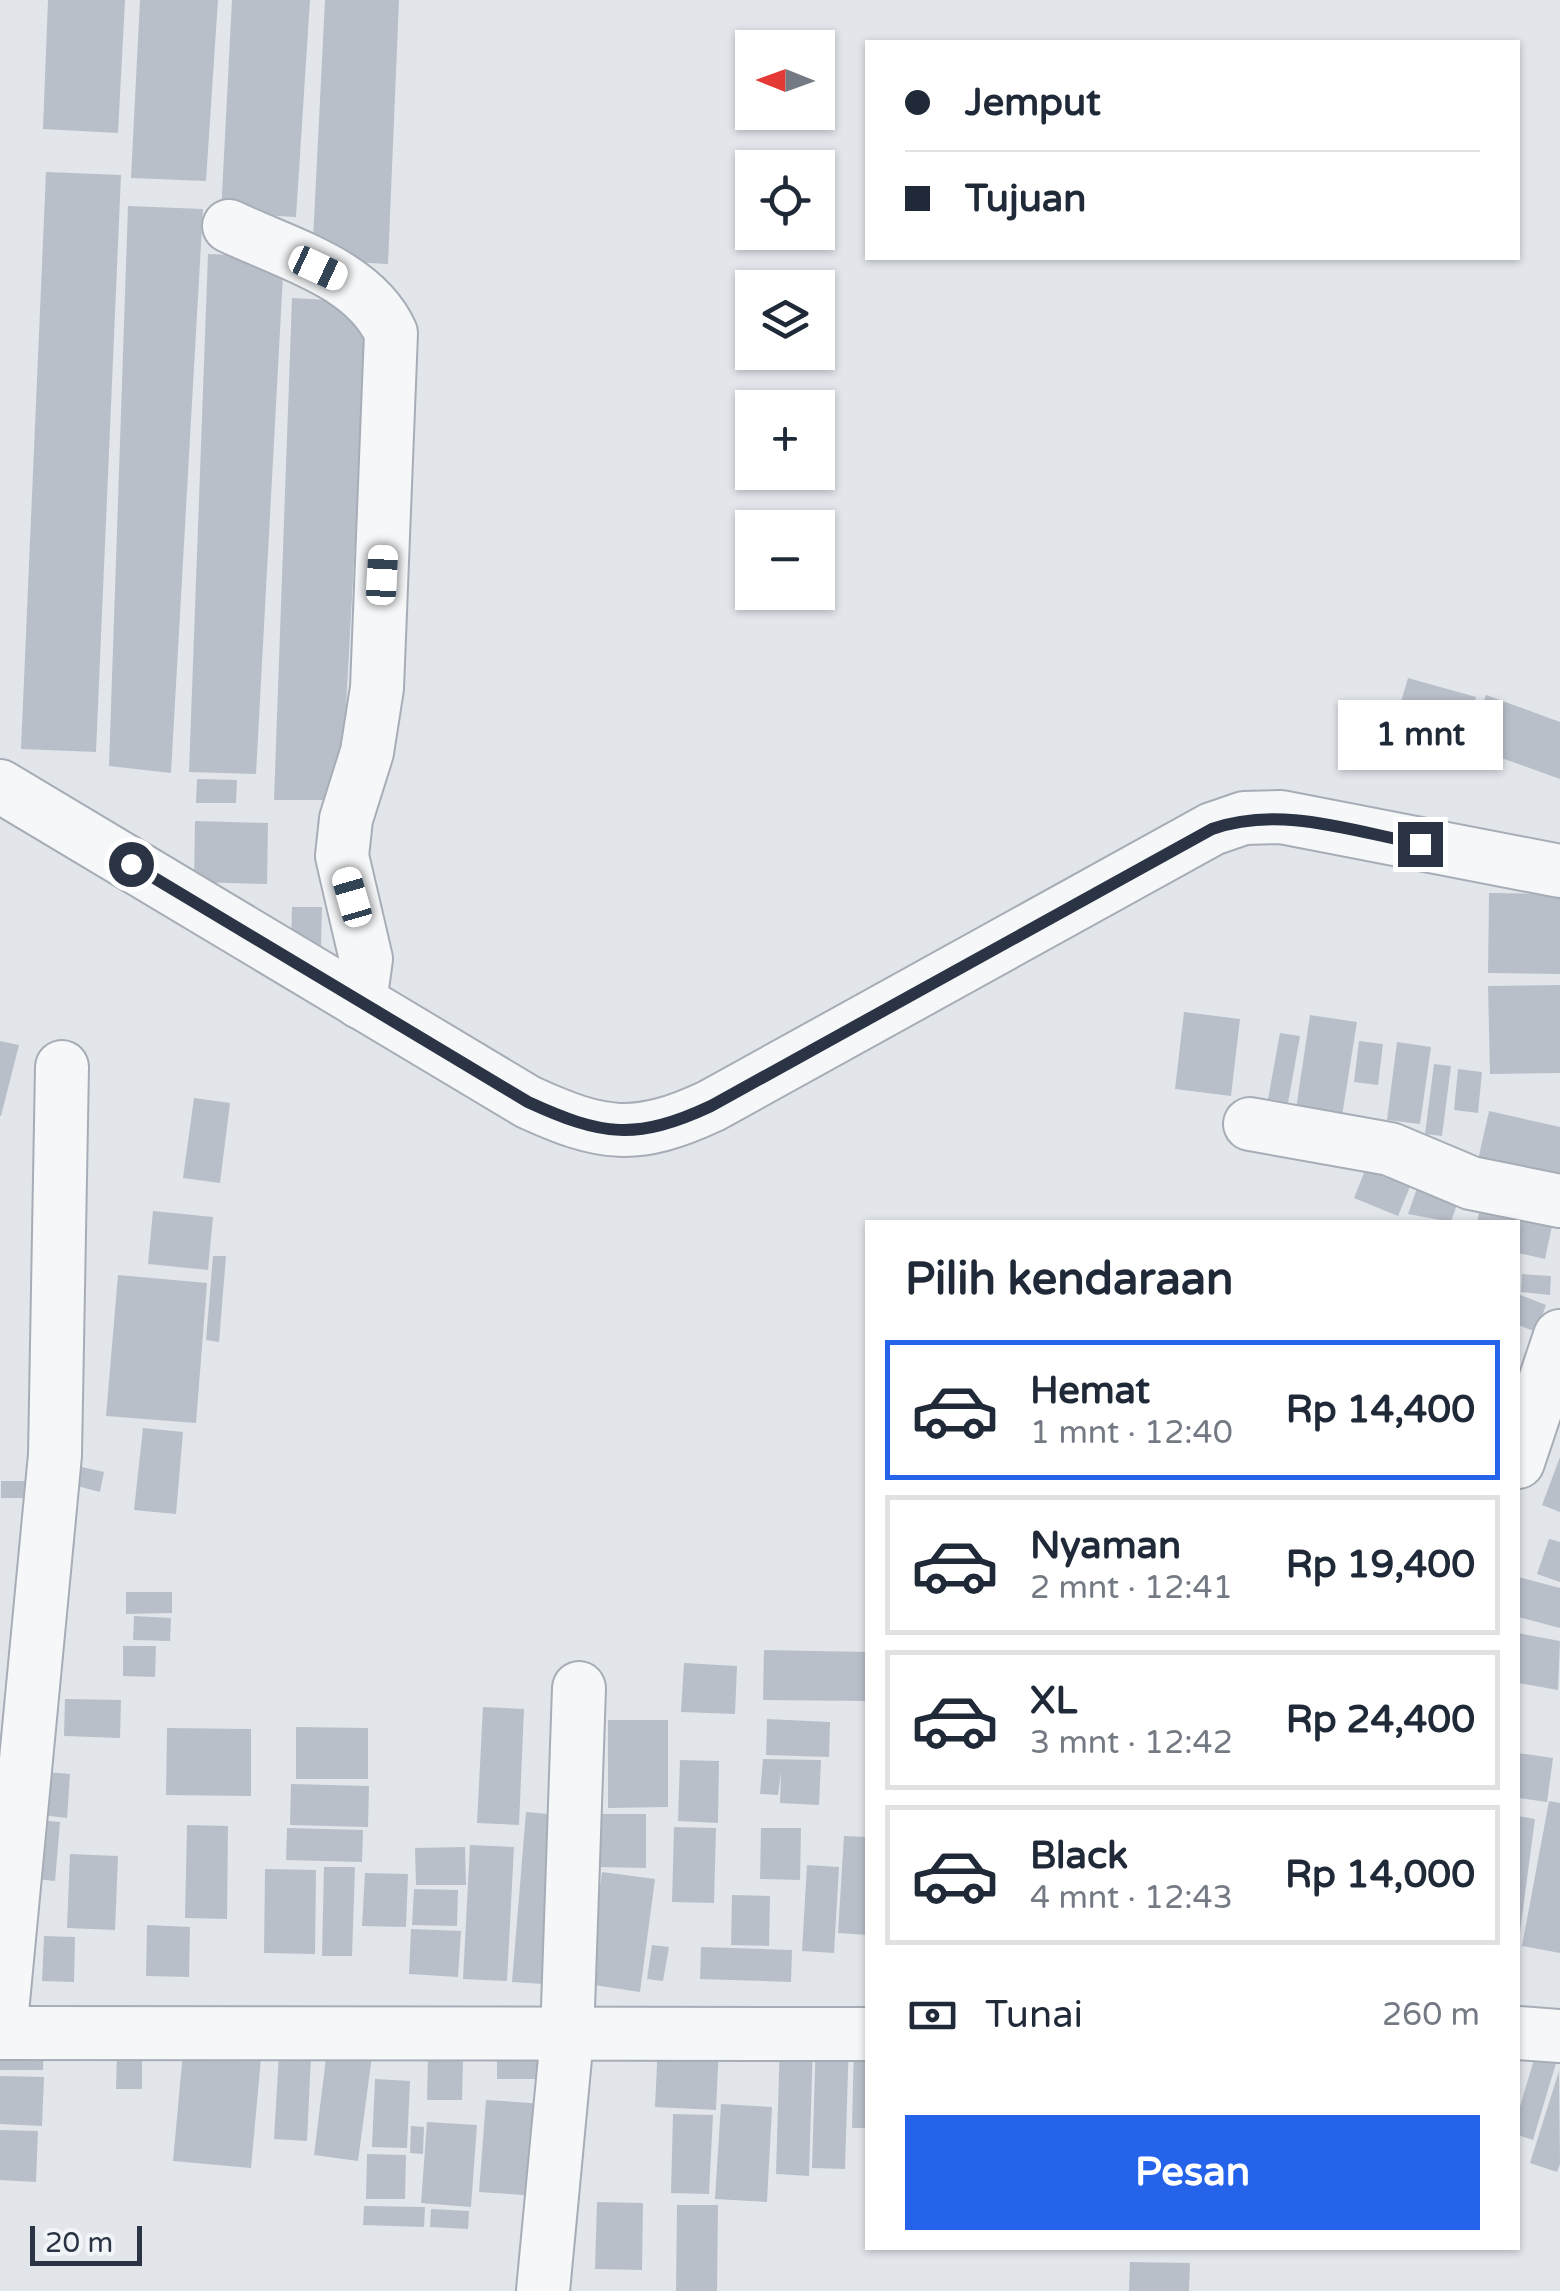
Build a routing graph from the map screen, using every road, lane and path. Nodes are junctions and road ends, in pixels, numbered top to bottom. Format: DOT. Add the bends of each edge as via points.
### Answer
graph roads {
  1 [pos="229,226"];
  2 [pos="0,786"];
  3 [pos="1560,871"];
  4 [pos="360,1002"];
  5 [pos="62,1067"];
  6 [pos="1250,1124"];
  7 [pos="1560,1200"];
  8 [pos="1560,1336"];
  9 [pos="1520,1456"];
  10 [pos="579,1688"];
  11 [pos="1520,2032"];
  12 [pos="0,2033"];
  13 [pos="865,2034"];
  14 [pos="1560,2036"];
  15 [pos="567,2037"];
  16 [pos="542,2291"];
  1 -- 4 [label="street" via="348,282 382,312 392,334 376,688 367,752 342,839 366,959"];
  2 -- 4 [label="street"];
  3 -- 4 [label="street" via="1281,817 1244,818 1212,829 664,1128 577,1125"];
  5 -- 12 [label="street" via="55,1455"];
  6 -- 7 [label="street" via="1390,1148 1472,1183"];
  8 -- 9 [label="street"];
  10 -- 15 [label="street"];
  11 -- 14 [label="street"];
  12 -- 15 [label="street"];
  13 -- 15 [label="street"];
  15 -- 16 [label="street"];
}
